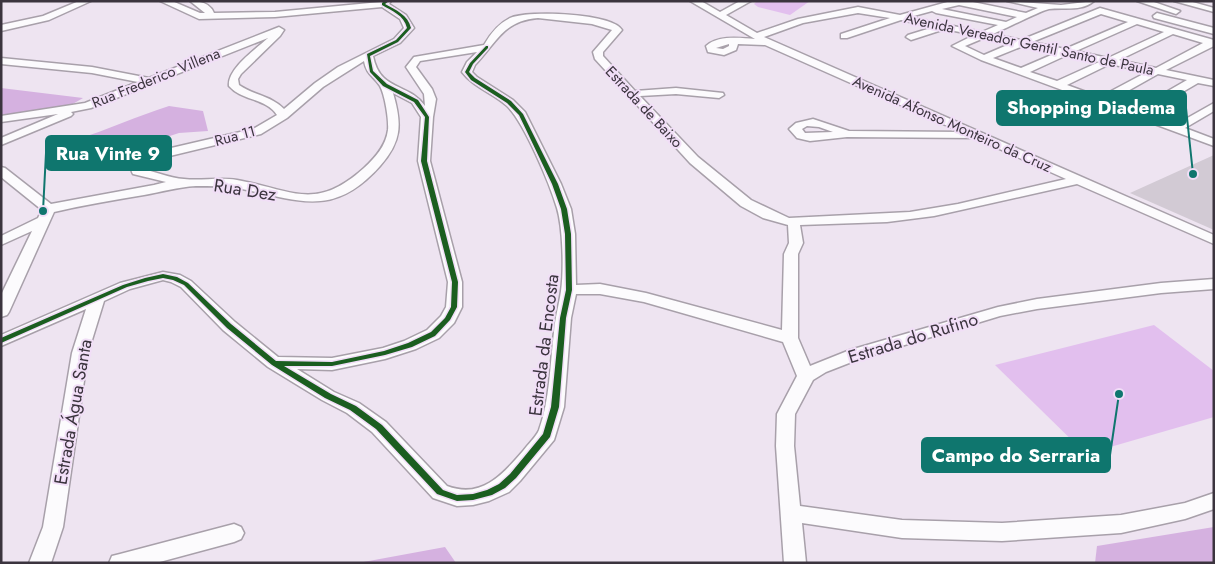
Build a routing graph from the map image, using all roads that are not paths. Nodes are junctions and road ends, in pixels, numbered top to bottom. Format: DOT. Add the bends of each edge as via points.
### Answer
graph roads {
  1 [pos="87,1"];
  2 [pos="164,1"];
  3 [pos="194,1"];
  4 [pos="321,1"];
  5 [pos="694,1"];
  6 [pos="747,1"];
  7 [pos="1011,1"];
  8 [pos="1090,1"];
  9 [pos="1141,1"];
  10 [pos="1178,1"];
  11 [pos="1205,1"];
  12 [pos="385,2"];
  13 [pos="961,2"];
  14 [pos="329,8"];
  15 [pos="929,8"];
  16 [pos="1043,9"];
  17 [pos="1211,10"];
  18 [pos="1148,13"];
  19 [pos="286,14"];
  20 [pos="1186,14"];
  21 [pos="720,15"];
  22 [pos="210,16"];
  23 [pos="1026,16"];
  24 [pos="902,17"];
  25 [pos="820,19"];
  26 [pos="1214,20"];
  27 [pos="1137,21"];
  28 [pos="1005,24"];
  29 [pos="944,26"];
  30 [pos="1,28"];
  31 [pos="279,30"];
  32 [pos="1173,31"];
  33 [pos="1214,31"];
  34 [pos="854,33"];
  35 [pos="984,34"];
  36 [pos="844,36"];
  37 [pos="911,38"];
  38 [pos="762,39"];
  39 [pos="734,42"];
  40 [pos="1212,42"];
  41 [pos="1024,43"];
  42 [pos="487,46"];
  43 [pos="1068,52"];
  44 [pos="368,55"];
  45 [pos="984,58"];
  46 [pos="1111,60"];
  47 [pos="1,61"];
  48 [pos="1158,70"];
  49 [pos="1021,72"];
  50 [pos="1208,77"];
  51 [pos="148,81"];
  52 [pos="385,85"];
  53 [pos="1058,85"];
  54 [pos="634,94"];
  55 [pos="719,95"];
  56 [pos="1101,101"];
  57 [pos="87,106"];
  58 [pos="1214,106"];
  59 [pos="1136,114"];
  60 [pos="283,116"];
  61 [pos="427,117"];
  62 [pos="1,119"];
  63 [pos="1176,129"];
  64 [pos="847,134"];
  65 [pos="978,136"];
  66 [pos="1,142"];
  67 [pos="1214,143"];
  68 [pos="1,172"];
  69 [pos="1078,180"];
  70 [pos="184,183"];
  71 [pos="46,215"];
  72 [pos="785,224"];
  73 [pos="1214,240"];
  74 [pos="1,241"];
  75 [pos="1214,284"];
  76 [pos="569,290"];
  77 [pos="98,297"];
  78 [pos="1,312"];
  79 [pos="790,338"];
  80 [pos="1,342"];
  81 [pos="274,363"];
  82 [pos="806,376"];
  83 [pos="1214,501"];
  84 [pos="791,513"];
  85 [pos="234,533"];
  86 [pos="40,563"];
  87 [pos="120,563"];
  88 [pos="796,563"];
  1 -- 30 [label="street" via="42,20"];
  2 -- 22 [label="street" via="199,16"];
  3 -- 22 [label="street" via="208,10"];
  4 -- 14 [label="street"];
  5 -- 21 [label="street, Avenida Afonso Monteiro da Cruz"];
  6 -- 21 [label="street"];
  7 -- 8 [label="street" via="1066,7"];
  9 -- 20 [label="street"];
  10 -- 17 [label="street"];
  11 -- 17 [label="street"];
  12 -- 14 [label="street"];
  12 -- 44 [label="street" via="404,17 409,28 396,41"];
  13 -- 15 [label="street"];
  13 -- 23 [label="street"];
  14 -- 19 [label="street"];
  15 -- 24 [label="street"];
  15 -- 28 [label="street"];
  16 -- 23 [label="street"];
  17 -- 26 [label="street"];
  18 -- 33 [label="street"];
  19 -- 22 [label="street"];
  19 -- 31 [label="street"];
  21 -- 38 [label="street, Avenida Afonso Monteiro da Cruz"];
  23 -- 28 [label="street"];
  24 -- 25 [label="street, Avenida Vereador Gentil Santo de Paula" via="858,10"];
  24 -- 29 [label="street, Avenida Vereador Gentil Santo de Paula"];
  24 -- 34 [label="street"];
  25 -- 34 [label="street"];
  25 -- 38 [label="street, Avenida Vereador Gentil Santo de Paula" via="801,21"];
  27 -- 32 [label="street"];
  27 -- 41 [label="street" via="1100,11"];
  27 -- 43 [label="street"];
  28 -- 35 [label="street"];
  29 -- 35 [label="street, Avenida Vereador Gentil Santo de Paula"];
  29 -- 37 [label="street"];
  31 -- 51 [label="street, Rua Frederico Villena"];
  31 -- 60 [label="street" via="276,37 233,79 239,90 273,103"];
  32 -- 40 [label="street"];
  32 -- 46 [label="street"];
  34 -- 36 [label="street"];
  35 -- 41 [label="street, Avenida Vereador Gentil Santo de Paula"];
  35 -- 45 [label="street" via="957,46"];
  38 -- 39 [label="street"];
  38 -- 65 [label="street, Avenida Afonso Monteiro da Cruz"];
  40 -- 48 [label="street"];
  41 -- 43 [label="street, Avenida Vereador Gentil Santo de Paula"];
  41 -- 45 [label="street"];
  42 -- 54 [label="street, Estrada de Baixo" via="493,33 501,26 524,16 558,16 607,24 617,30 597,55"];
  42 -- 61 [label="street" via="417,59 412,63 413,73 430,94 431,107"];
  42 -- 76 [label="street, Estrada da Encosta" via="467,72 473,80 509,102 521,114 555,184 568,234"];
  43 -- 46 [label="street, Avenida Vereador Gentil Santo de Paula"];
  43 -- 49 [label="street"];
  44 -- 52 [label="street" via="371,71"];
  44 -- 60 [label="street, Rua 11" via="342,69"];
  45 -- 49 [label="street"];
  46 -- 48 [label="street, Avenida Vereador Gentil Santo de Paula"];
  46 -- 53 [label="street"];
  47 -- 51 [label="street" via="92,70"];
  48 -- 50 [label="street, Avenida Vereador Gentil Santo de Paula"];
  48 -- 56 [label="street"];
  49 -- 53 [label="street"];
  50 -- 59 [label="street"];
  51 -- 57 [label="street, Rua Frederico Villena"];
  52 -- 61 [label="street" via="416,101"];
  52 -- 70 [label="street, Rua Dez" via="395,121 393,137 384,154 367,173 336,195 305,199 237,184"];
  53 -- 56 [label="street"];
  54 -- 55 [label="street" via="666,90"];
  54 -- 72 [label="street, Estrada de Baixo" via="694,160 761,216"];
  56 -- 59 [label="street"];
  57 -- 62 [label="street, Rua Frederico Villena"];
  57 -- 66 [label="street"];
  58 -- 63 [label="street"];
  59 -- 63 [label="street"];
  60 -- 70 [label="street, Rua 11" via="257,132 145,158 136,167 144,174"];
  61 -- 81 [label="street" via="424,161 455,282 454,307 448,319 432,334 385,353 332,364"];
  63 -- 67 [label="street"];
  64 -- 65 [label="street"];
  65 -- 69 [label="street, Avenida Afonso Monteiro da Cruz"];
  68 -- 71 [label="street"];
  69 -- 72 [label="street" via="925,213"];
  69 -- 73 [label="street, Avenida Afonso Monteiro da Cruz"];
  70 -- 71 [label="street, Rua Dez"];
  71 -- 74 [label="street, Rua Dez"];
  71 -- 78 [label="street"];
  72 -- 79 [label="street, Estrada de Baixo" via="787,242 792,248"];
  75 -- 82 [label="street, Estrada do Rufino" via="1104,295 998,312 856,354"];
  76 -- 79 [label="street" via="600,289 646,298"];
  76 -- 81 [label="street, Estrada da Encosta" via="563,318 555,407 547,435 502,486 473,497 457,498 440,492 380,426"];
  77 -- 80 [label="street"];
  77 -- 81 [label="street" via="147,279 175,278 186,284 229,326"];
  77 -- 86 [label="street, Estrada Água Santa" via="80,353 53,527"];
  79 -- 82 [label="street, Estrada de Baixo"];
  82 -- 84 [label="street" via="786,414 785,446"];
  83 -- 84 [label="street" via="1184,512 1120,524 1002,532 902,529"];
  84 -- 88 [label="street"];
  85 -- 87 [label="street"];
}
